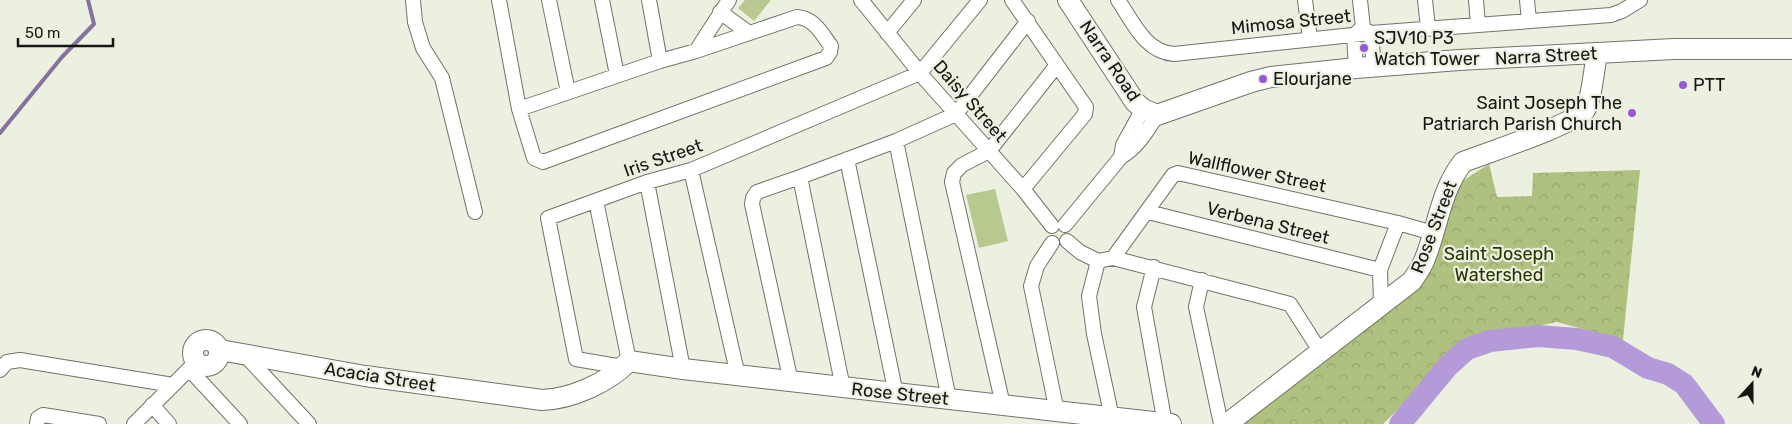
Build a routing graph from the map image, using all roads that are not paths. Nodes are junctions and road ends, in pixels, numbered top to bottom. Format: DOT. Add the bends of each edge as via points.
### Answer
graph roads {
  1 [pos="413,0"];
  2 [pos="499,0"];
  3 [pos="549,0"];
  4 [pos="602,0"];
  5 [pos="649,0"];
  6 [pos="729,0"];
  7 [pos="861,0"];
  8 [pos="914,0"];
  9 [pos="980,0"];
  10 [pos="1012,0"];
  11 [pos="1068,0"];
  12 [pos="1118,0"];
  13 [pos="1305,0"];
  14 [pos="1360,0"];
  15 [pos="1425,0"];
  16 [pos="1476,0"];
  17 [pos="1527,0"];
  18 [pos="1640,0"];
  19 [pos="720,12"];
  20 [pos="1529,21"];
  21 [pos="1028,22"];
  22 [pos="1478,25"];
  23 [pos="1428,28"];
  24 [pos="1362,32"];
  25 [pos="749,33"];
  26 [pos="887,33"];
  27 [pos="1310,39"];
  28 [pos="1792,49"];
  29 [pos="696,51"];
  30 [pos="1597,53"];
  31 [pos="660,61"];
  32 [pos="1057,65"];
  33 [pos="1365,67"];
  34 [pos="920,73"];
  35 [pos="617,75"];
  36 [pos="568,92"];
  37 [pos="519,109"];
  38 [pos="1150,112"];
  39 [pos="956,114"];
  40 [pos="896,141"];
  41 [pos="989,151"];
  42 [pos="847,160"];
  43 [pos="690,170"];
  44 [pos="800,177"];
  45 [pos="647,182"];
  46 [pos="1022,189"];
  47 [pos="596,201"];
  48 [pos="475,212"];
  49 [pos="1148,212"];
  50 [pos="1398,223"];
  51 [pos="1058,225"];
  52 [pos="1433,233"];
  53 [pos="1067,241"];
  54 [pos="1052,243"];
  55 [pos="1114,258"];
  56 [pos="1098,261"];
  57 [pos="1154,267"];
  58 [pos="1380,270"];
  59 [pos="1202,280"];
  60 [pos="1381,304"];
  61 [pos="1320,351"];
  62 [pos="245,355"];
  63 [pos="626,364"];
  64 [pos="193,365"];
  65 [pos="683,369"];
  66 [pos="0,370"];
  67 [pos="738,376"];
  68 [pos="791,382"];
  69 [pos="173,385"];
  70 [pos="843,388"];
  71 [pos="896,394"];
  72 [pos="949,399"];
  73 [pos="152,405"];
  74 [pos="1003,405"];
  75 [pos="1057,412"];
  76 [pos="1112,418"];
  77 [pos="37,424"];
  78 [pos="99,424"];
  79 [pos="134,424"];
  80 [pos="169,424"];
  81 [pos="240,424"];
  82 [pos="310,424"];
  83 [pos="1165,424"];
  84 [pos="1170,424"];
  85 [pos="1221,424"];
  86 [pos="1226,424"];
  1 -- 48 [label="street" via="415,22 423,48 442,78"];
  2 -- 37 [label="street"];
  3 -- 36 [label="street"];
  4 -- 35 [label="street"];
  5 -- 31 [label="street"];
  6 -- 19 [label="street"];
  7 -- 26 [label="street, Daisy Street"];
  8 -- 26 [label="street"];
  9 -- 34 [label="street"];
  10 -- 21 [label="street"];
  11 -- 38 [label="street, Narra Road" via="1116,75 1136,102"];
  12 -- 27 [label="street, Mimosa Street" via="1142,36 1157,50 1166,53"];
  13 -- 27 [label="street"];
  14 -- 24 [label="street"];
  15 -- 23 [label="street"];
  16 -- 22 [label="street"];
  17 -- 20 [label="street"];
  18 -- 20 [label="street, Mimosa Street" via="1611,15"];
  19 -- 25 [label="street"];
  19 -- 29 [label="street"];
  20 -- 22 [label="street, Mimosa Street"];
  21 -- 32 [label="street"];
  21 -- 39 [label="street"];
  22 -- 23 [label="street, Mimosa Street"];
  23 -- 24 [label="street, Mimosa Street"];
  24 -- 27 [label="street, Mimosa Street"];
  24 -- 33 [label="street"];
  25 -- 29 [label="street"];
  25 -- 37 [label="street" via="798,17 806,18 831,46 830,52 826,58 543,162 534,158"];
  26 -- 34 [label="street, Daisy Street"];
  28 -- 30 [label="street, Narra Street"];
  29 -- 31 [label="street"];
  30 -- 33 [label="street, Narra Street"];
  30 -- 52 [label="street, Rose Street" via="1585,109 1554,128 1463,162 1445,192"];
  31 -- 35 [label="street"];
  32 -- 41 [label="street"];
  32 -- 46 [label="street" via="1086,107 1085,114"];
  33 -- 38 [label="street, Narra Street" via="1271,77"];
  34 -- 39 [label="street, Daisy Street"];
  34 -- 43 [label="street, Iris Street"];
  35 -- 36 [label="street"];
  36 -- 37 [label="street"];
  38 -- 51 [label="street" via="1123,145 1121,157"];
  39 -- 40 [label="street"];
  39 -- 41 [label="street, Daisy Street"];
  40 -- 42 [label="street"];
  40 -- 72 [label="street"];
  41 -- 46 [label="street, Daisy Street"];
  41 -- 74 [label="street" via="962,165 954,172 952,182"];
  42 -- 44 [label="street"];
  42 -- 71 [label="street"];
  43 -- 45 [label="street, Iris Street"];
  43 -- 67 [label="street"];
  44 -- 68 [label="street" via="757,192 752,204"];
  44 -- 70 [label="street"];
  45 -- 47 [label="street, Iris Street"];
  45 -- 65 [label="street"];
  46 -- 51 [label="street, Daisy Street"];
  47 -- 63 [label="street"];
  47 -- 63 [label="street, Iris Street" via="548,218 576,359"];
  49 -- 50 [label="street, Wallflower Street" via="1173,175 1178,173"];
  49 -- 55 [label="street, Wallflower Street"];
  49 -- 58 [label="street, Verbena Street"];
  50 -- 52 [label="street, Wallflower Street"];
  50 -- 58 [label="street"];
  51 -- 53 [label="street" via="1069,234"];
  51 -- 54 [label="street" via="1048,234"];
  52 -- 60 [label="street, Rose Street" via="1424,261 1412,281"];
  53 -- 54 [label="street"];
  53 -- 56 [label="street"];
  54 -- 75 [label="street" via="1037,266 1031,286"];
  55 -- 56 [label="street"];
  55 -- 57 [label="street"];
  56 -- 76 [label="street" via="1089,296"];
  57 -- 59 [label="street"];
  57 -- 83 [label="street" via="1144,307"];
  58 -- 60 [label="street"];
  59 -- 61 [label="street" via="1290,304"];
  59 -- 85 [label="street" via="1196,307"];
  60 -- 61 [label="street, Rose Street"];
  61 -- 86 [label="street, Rose Street"];
  62 -- 63 [label="street, Acacia Street" via="365,376 542,400 555,400 586,390"];
  62 -- 64 [label="street, Acacia Street" via="220,350 210,340 200,341 194,348"];
  62 -- 82 [label="street"];
  63 -- 65 [label="street, Rose Street"];
  64 -- 69 [label="street"];
  64 -- 81 [label="street"];
  65 -- 67 [label="street, Rose Street"];
  66 -- 69 [label="street" via="7,362 20,360"];
  67 -- 68 [label="street, Rose Street"];
  68 -- 70 [label="street, Rose Street"];
  69 -- 73 [label="street"];
  70 -- 71 [label="street, Rose Street"];
  71 -- 72 [label="street, Rose Street"];
  72 -- 74 [label="street, Rose Street"];
  73 -- 79 [label="street"];
  73 -- 80 [label="street"];
  74 -- 75 [label="street, Rose Street"];
  75 -- 76 [label="street, Rose Street"];
  76 -- 83 [label="street, Rose Street"];
  77 -- 78 [label="street" via="38,418 43,416"];
  83 -- 84 [label="street, Rose Street"];
}
